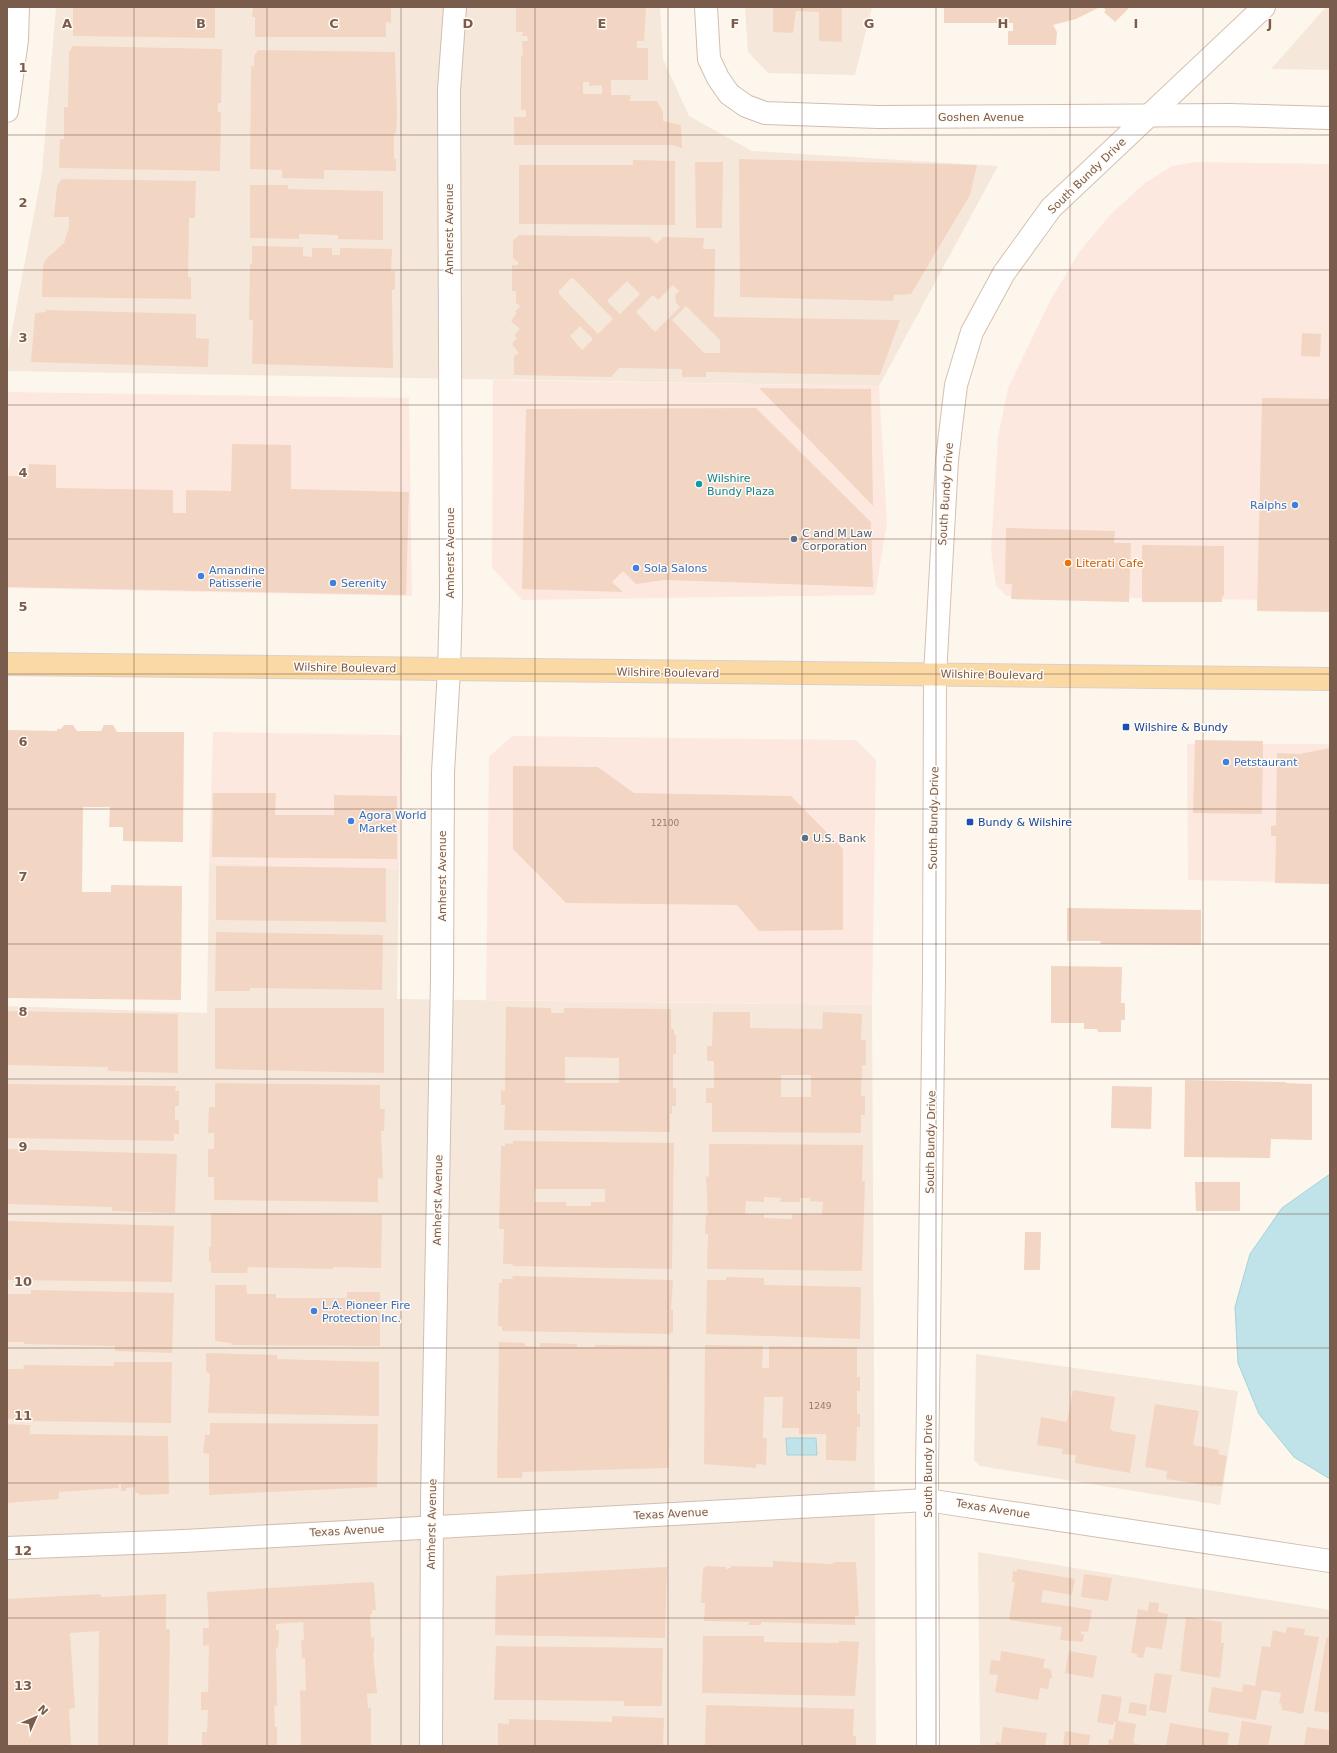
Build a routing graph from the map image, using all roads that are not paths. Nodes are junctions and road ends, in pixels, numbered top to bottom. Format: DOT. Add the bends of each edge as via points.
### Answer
graph roads {
  1 [pos="18,7"];
  2 [pos="455,7"];
  3 [pos="706,7"];
  4 [pos="1264,7"];
  5 [pos="7,111"];
  6 [pos="1147,117"];
  7 [pos="1330,118"];
  8 [pos="7,664"];
  9 [pos="449,670"];
  10 [pos="936,675"];
  11 [pos="1330,679"];
  12 [pos="927,1500"];
  13 [pos="432,1526"];
  14 [pos="7,1548"];
  15 [pos="1330,1561"];
  16 [pos="431,1746"];
  17 [pos="928,1746"];
  1 -- 5 [label="street" via="17,40"];
  2 -- 9 [label="street, Amherst Avenue" via="449,90"];
  3 -- 6 [label="street, Goshen Avenue" via="709,59 718,78 729,94 746,106 765,113 878,117"];
  4 -- 6 [label="street, South Bundy Drive"];
  6 -- 7 [label="street, Goshen Avenue" via="1229,115"];
  6 -- 10 [label="street, South Bundy Drive" via="1051,208 1004,273 972,332 956,385 947,460"];
  8 -- 9 [label="main road, Wilshire Boulevard"];
  9 -- 10 [label="main road, Wilshire Boulevard"];
  9 -- 13 [label="street, Amherst Avenue" via="443,772 442,987"];
  10 -- 11 [label="main road, Wilshire Boulevard"];
  10 -- 12 [label="street, South Bundy Drive"];
  12 -- 13 [label="street, Texas Avenue"];
  12 -- 15 [label="street, Texas Avenue"];
  12 -- 17 [label="street, South Bundy Drive"];
  13 -- 14 [label="street, Texas Avenue"];
  13 -- 16 [label="street, Amherst Avenue"];
}
